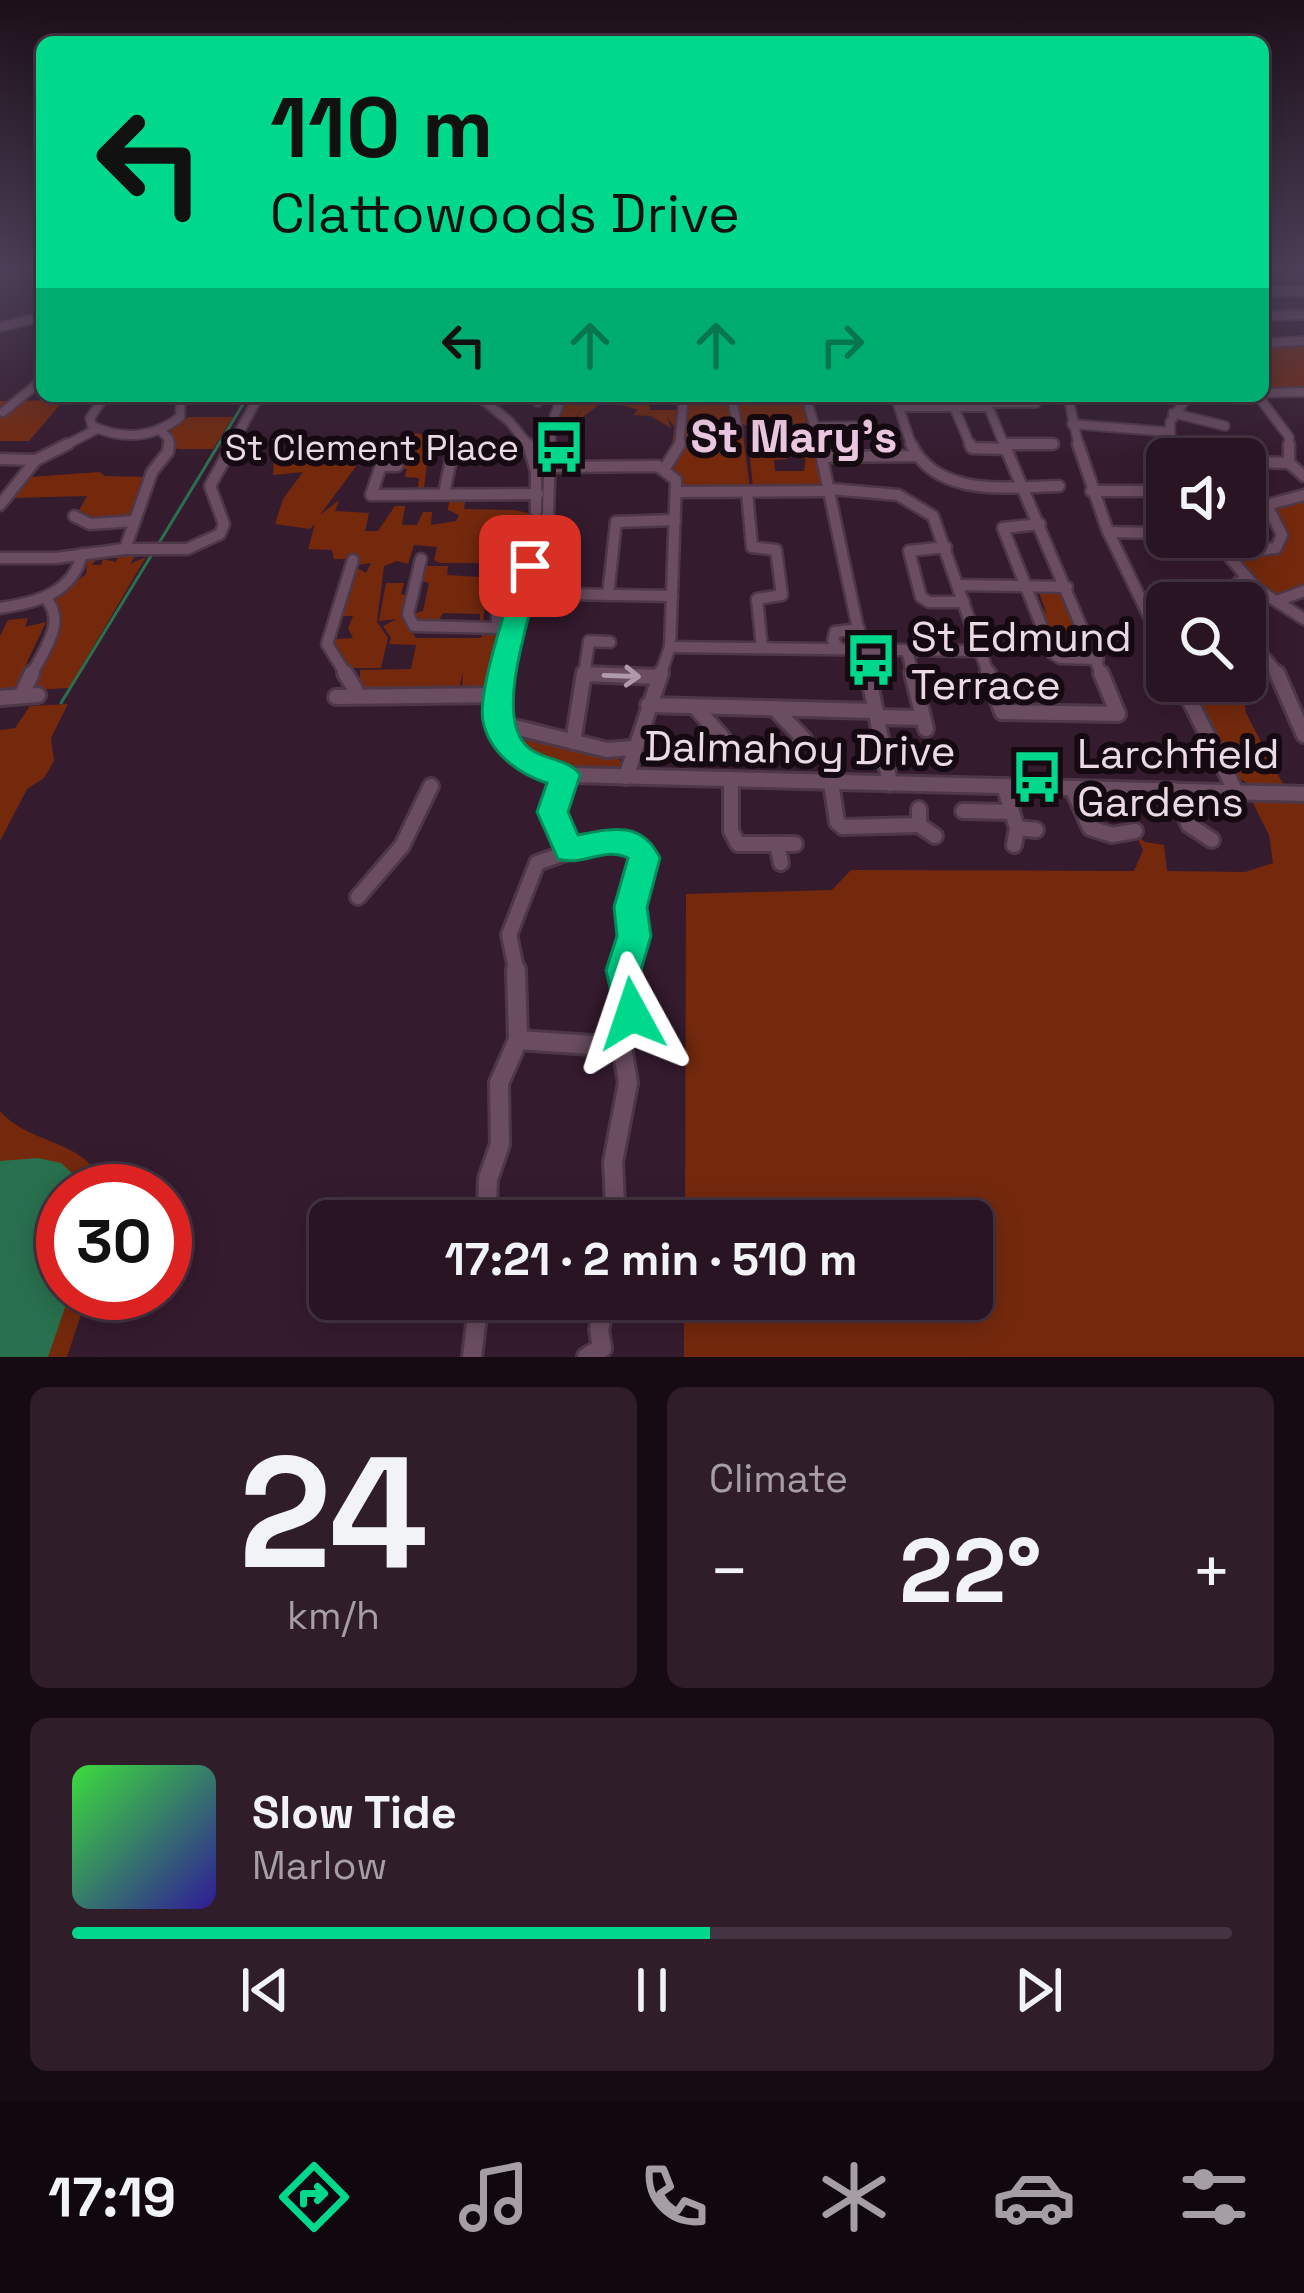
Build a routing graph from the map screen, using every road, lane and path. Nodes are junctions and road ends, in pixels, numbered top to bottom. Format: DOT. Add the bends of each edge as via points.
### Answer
graph roads {
  1 [pos="1304,341"];
  2 [pos="1269,343"];
  3 [pos="36,384"];
  4 [pos="1304,392"];
  5 [pos="1269,394"];
  6 [pos="101,402"];
  7 [pos="181,402"];
  8 [pos="257,402"];
  9 [pos="486,402"];
  10 [pos="559,402"];
  11 [pos="684,402"];
  12 [pos="734,402"];
  13 [pos="808,402"];
  14 [pos="896,402"];
  15 [pos="906,402"];
  16 [pos="987,402"];
  17 [pos="1069,402"];
  18 [pos="1182,402"];
  19 [pos="1265,402"];
  20 [pos="1036,403"];
  21 [pos="954,407"];
  22 [pos="3,412"];
  23 [pos="1173,412"];
  24 [pos="1210,422"];
  25 [pos="1072,424"];
  26 [pos="855,426"];
  27 [pos="814,427"];
  28 [pos="97,429"];
  29 [pos="160,430"];
  30 [pos="1168,432"];
  31 [pos="738,433"];
  32 [pos="1169,438"];
  33 [pos="455,439"];
  34 [pos="1053,444"];
  35 [pos="1006,446"];
  36 [pos="551,447"];
  37 [pos="531,448"];
  38 [pos="917,456"];
  39 [pos="822,457"];
  40 [pos="0,459"];
  41 [pos="36,460"];
  42 [pos="1266,462"];
  43 [pos="1289,463"];
  44 [pos="398,466"];
  45 [pos="552,467"];
  46 [pos="664,468"];
  47 [pos="152,472"];
  48 [pos="135,473"];
  49 [pos="1304,476"];
  50 [pos="1023,486"];
  51 [pos="1059,486"];
  52 [pos="831,490"];
  53 [pos="1091,491"];
  54 [pos="1146,491"];
  55 [pos="676,492"];
  56 [pos="747,492"];
  57 [pos="444,494"];
  58 [pos="538,494"];
  59 [pos="1304,495"];
  60 [pos="0,505"];
  61 [pos="536,511"];
  62 [pos="675,520"];
  63 [pos="135,521"];
  64 [pos="75,523"];
  65 [pos="1040,524"];
  66 [pos="1108,532"];
  67 [pos="1146,532"];
  68 [pos="1136,533"];
  69 [pos="1144,547"];
  70 [pos="125,548"];
  71 [pos="946,548"];
  72 [pos="1266,549"];
  73 [pos="82,554"];
  74 [pos="0,557"];
  75 [pos="421,559"];
  76 [pos="353,560"];
  77 [pos="497,581"];
  78 [pos="512,581"];
  79 [pos="958,585"];
  80 [pos="1026,586"];
  81 [pos="1067,587"];
  82 [pos="1304,591"];
  83 [pos="523,593"];
  84 [pos="608,595"];
  85 [pos="1266,595"];
  86 [pos="672,596"];
  87 [pos="45,598"];
  88 [pos="1276,601"];
  89 [pos="964,602"];
  90 [pos="0,608"];
  91 [pos="1146,612"];
  92 [pos="1304,619"];
  93 [pos="515,627"];
  94 [pos="497,628"];
  95 [pos="859,629"];
  96 [pos="610,642"];
  97 [pos="670,647"];
  98 [pos="762,648"];
  99 [pos="840,649"];
  100 [pos="863,649"];
  101 [pos="907,650"];
  102 [pos="980,651"];
  103 [pos="1266,656"];
  104 [pos="1098,659"];
  105 [pos="585,674"];
  106 [pos="659,677"];
  107 [pos="1288,692"];
  108 [pos="499,694"];
  109 [pos="1304,694"];
  110 [pos="38,695"];
  111 [pos="21,696"];
  112 [pos="353,696"];
  113 [pos="336,697"];
  114 [pos="2,698"];
  115 [pos="1190,702"];
  116 [pos="648,705"];
  117 [pos="695,707"];
  118 [pos="774,708"];
  119 [pos="876,714"];
  120 [pos="1304,735"];
  121 [pos="519,738"];
  122 [pos="573,742"];
  123 [pos="713,745"];
  124 [pos="632,748"];
  125 [pos="794,748"];
  126 [pos="565,775"];
  127 [pos="626,777"];
  128 [pos="731,779"];
  129 [pos="831,782"];
  130 [pos="890,784"];
  131 [pos="431,786"];
  132 [pos="1004,786"];
  133 [pos="1072,788"];
  134 [pos="1173,790"];
  135 [pos="1235,792"];
  136 [pos="1304,794"];
  137 [pos="964,811"];
  138 [pos="1014,820"];
  139 [pos="1036,830"];
  140 [pos="935,836"];
  141 [pos="1212,840"];
  142 [pos="795,844"];
  143 [pos="777,845"];
  144 [pos="1014,845"];
  145 [pos="1137,848"];
  146 [pos="569,850"];
  147 [pos="781,863"];
  148 [pos="358,897"];
  149 [pos="518,1040"];
  150 [pos="622,1047"];
  151 [pos="488,1200"];
  152 [pos="615,1200"];
  153 [pos="476,1320"];
  154 [pos="603,1320"];
  155 [pos="601,1354"];
  156 [pos="472,1357"];
  1 -- 2 [label="street"];
  3 -- 22 [label="street"];
  4 -- 5 [label="street"];
  6 -- 28 [label="street" via="90,418"];
  7 -- 29 [label="street" via="180,417"];
  8 -- 70 [label="street" via="210,486 224,529 204,545"];
  9 -- 37 [label="street" via="525,433"];
  10 -- 36 [label="street"];
  11 -- 46 [label="street" via="676,459"];
  12 -- 31 [label="street"];
  13 -- 27 [label="street"];
  14 -- 38 [label="street"];
  15 -- 21 [label="street"];
  16 -- 20 [label="street"];
  16 -- 21 [label="street"];
  16 -- 35 [label="street"];
  17 -- 25 [label="street"];
  18 -- 23 [label="street"];
  19 -- 43 [label="street" via="1291,442"];
  21 -- 35 [label="street" via="972,448"];
  23 -- 24 [label="street"];
  23 -- 30 [label="street"];
  25 -- 30 [label="street"];
  25 -- 53 [label="street"];
  26 -- 27 [label="street"];
  27 -- 39 [label="street"];
  28 -- 29 [label="street" via="132,436"];
  28 -- 41 [label="street"];
  29 -- 47 [label="street" via="169,448"];
  30 -- 32 [label="street"];
  33 -- 57 [label="street"];
  34 -- 35 [label="street"];
  35 -- 50 [label="street"];
  36 -- 37 [label="street"];
  36 -- 45 [label="street"];
  37 -- 58 [label="street"];
  38 -- 39 [label="street"];
  38 -- 50 [label="street" via="966,483"];
  39 -- 52 [label="street"];
  40 -- 41 [label="street"];
  41 -- 60 [label="street"];
  42 -- 43 [label="street"];
  43 -- 49 [label="street"];
  44 -- 57 [label="street" via="381,466 371,495"];
  45 -- 46 [label="street"];
  45 -- 83 [label="street" via="549,511"];
  46 -- 55 [label="street"];
  47 -- 48 [label="street"];
  47 -- 63 [label="street"];
  50 -- 51 [label="street"];
  50 -- 65 [label="street"];
  52 -- 56 [label="street"];
  52 -- 71 [label="street" via="914,501 933,516"];
  52 -- 95 [label="street"];
  53 -- 54 [label="street"];
  53 -- 66 [label="street"];
  55 -- 56 [label="street"];
  55 -- 62 [label="street"];
  56 -- 98 [label="street" via="752,547 776,550 782,595 757,599"];
  57 -- 58 [label="street"];
  58 -- 61 [label="street"];
  59 -- 72 [label="street" via="1267,506 1282,535"];
  62 -- 84 [label="street" via="616,522"];
  62 -- 86 [label="street"];
  63 -- 64 [label="street"];
  63 -- 70 [label="street"];
  65 -- 80 [label="street" via="1003,528"];
  65 -- 81 [label="street"];
  66 -- 68 [label="street"];
  66 -- 91 [label="street"];
  67 -- 68 [label="street"];
  68 -- 69 [label="street"];
  70 -- 73 [label="street"];
  71 -- 79 [label="street"];
  71 -- 89 [label="street" via="909,551 922,597"];
  73 -- 74 [label="street"];
  73 -- 87 [label="street" via="76,575"];
  75 -- 94 [label="street" via="408,614 413,626"];
  76 -- 112 [label="street" via="328,644"];
  77 -- 78 [label="street"];
  78 -- 83 [label="street"];
  78 -- 94 [label="street" via="497,604"];
  79 -- 80 [label="street"];
  79 -- 89 [label="street"];
  80 -- 81 [label="street"];
  80 -- 104 [label="street" via="1055,656"];
  81 -- 104 [label="street"];
  82 -- 88 [label="street"];
  83 -- 84 [label="street"];
  83 -- 93 [label="street"];
  84 -- 86 [label="street"];
  85 -- 88 [label="street"];
  86 -- 97 [label="street"];
  87 -- 90 [label="street"];
  87 -- 111 [label="street" via="57,621"];
  88 -- 92 [label="street"];
  89 -- 102 [label="street"];
  93 -- 94 [label="street"];
  93 -- 108 [label="street"];
  95 -- 99 [label="street" via="835,632"];
  95 -- 100 [label="street"];
  96 -- 105 [label="street" via="589,641"];
  97 -- 98 [label="street"];
  97 -- 106 [label="street"];
  98 -- 99 [label="street"];
  99 -- 100 [label="street"];
  100 -- 101 [label="street"];
  100 -- 119 [label="street"];
  101 -- 102 [label="street"];
  101 -- 119 [label="street" via="925,723"];
  102 -- 104 [label="street" via="1001,712 1118,714"];
  103 -- 107 [label="street"];
  105 -- 106 [label="street, one-way"];
  105 -- 122 [label="street"];
  106 -- 116 [label="street"];
  107 -- 109 [label="street"];
  107 -- 120 [label="street"];
  108 -- 112 [label="street"];
  108 -- 121 [label="street" via="497,723"];
  110 -- 111 [label="street"];
  111 -- 114 [label="street"];
  112 -- 113 [label="street"];
  115 -- 135 [label="street"];
  116 -- 117 [label="street"];
  116 -- 124 [label="street"];
  117 -- 118 [label="street"];
  117 -- 123 [label="street" via="723,737"];
  118 -- 119 [label="street"];
  118 -- 125 [label="street" via="804,739"];
  119 -- 130 [label="street"];
  121 -- 122 [label="street, Dalmahoy Drive"];
  121 -- 126 [label="street, Dalmahoy Drive" via="545,771"];
  122 -- 124 [label="street, Dalmahoy Drive"];
  124 -- 127 [label="street"];
  126 -- 127 [label="street, Dalmahoy Drive"];
  126 -- 146 [label="street" via="552,812"];
  127 -- 128 [label="street, Dalmahoy Drive"];
  128 -- 129 [label="street, Dalmahoy Drive"];
  128 -- 143 [label="street" via="733,849"];
  129 -- 130 [label="street, Dalmahoy Drive"];
  129 -- 140 [label="street" via="843,827 919,817"];
  130 -- 132 [label="street, Dalmahoy Drive"];
  131 -- 148 [label="street" via="402,846"];
  132 -- 133 [label="street, Dalmahoy Drive"];
  132 -- 138 [label="street"];
  133 -- 134 [label="street, Dalmahoy Drive"];
  133 -- 145 [label="street" via="1083,831 1130,833"];
  134 -- 135 [label="street, Dalmahoy Drive"];
  134 -- 141 [label="street" via="1190,835"];
  135 -- 136 [label="street, Dalmahoy Drive"];
  137 -- 138 [label="street"];
  138 -- 139 [label="street"];
  138 -- 144 [label="street"];
  142 -- 143 [label="street"];
  143 -- 147 [label="street"];
  146 -- 149 [label="street" via="537,862 509,935 520,990"];
  146 -- 150 [label="street" via="620,839 644,858 630,907 634,936 623,970 632,1023"];
  149 -- 150 [label="street"];
  149 -- 151 [label="street" via="499,1083 500,1144"];
  150 -- 152 [label="street" via="628,1083 613,1162"];
  153 -- 156 [label="street"];
  154 -- 155 [label="street"];
}
